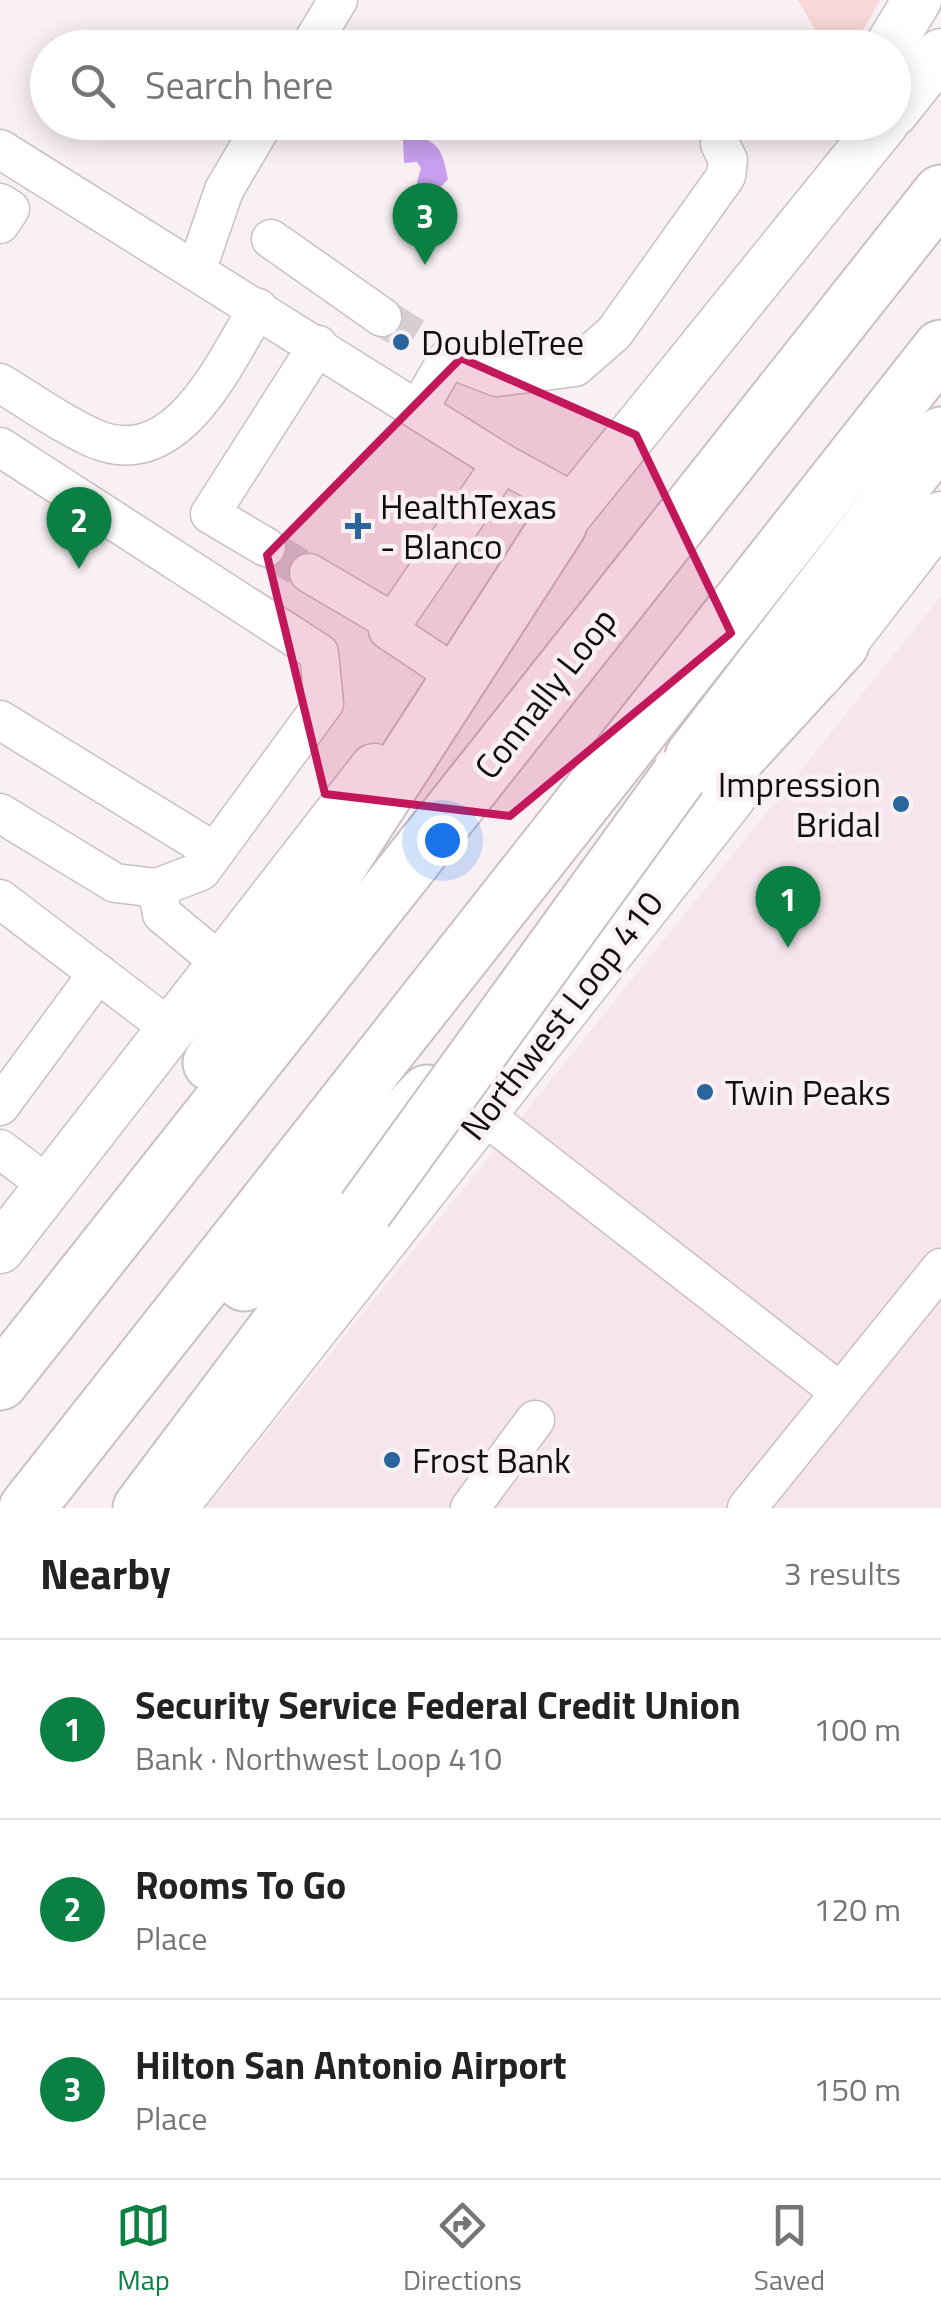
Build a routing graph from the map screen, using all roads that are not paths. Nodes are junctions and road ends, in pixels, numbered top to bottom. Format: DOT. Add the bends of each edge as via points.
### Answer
graph roads {
  1 [pos="338,0"];
  2 [pos="917,0"];
  3 [pos="320,30"];
  4 [pos="899,30"];
  5 [pos="941,53"];
  6 [pos="911,91"];
  7 [pos="253,140"];
  8 [pos="829,140"];
  9 [pos="871,140"];
  10 [pos="720,144"];
  11 [pos="0,149"];
  12 [pos="941,193"];
  13 [pos="0,203"];
  14 [pos="0,224"];
  15 [pos="271,239"];
  16 [pos="197,269"];
  17 [pos="258,308"];
  18 [pos="382,317"];
  19 [pos="318,346"];
  20 [pos="941,348"];
  21 [pos="0,383"];
  22 [pos="658,404"];
  23 [pos="418,410"];
  24 [pos="941,435"];
  25 [pos="0,447"];
  26 [pos="502,464"];
  27 [pos="567,513"];
  28 [pos="940,520"];
  29 [pos="266,547"];
  30 [pos="308,573"];
  31 [pos="394,623"];
  32 [pos="841,644"];
  33 [pos="448,670"];
  34 [pos="0,720"];
  35 [pos="0,813"];
  36 [pos="215,852"];
  37 [pos="157,888"];
  38 [pos="0,898"];
  39 [pos="222,964"];
  40 [pos="98,974"];
  41 [pos="171,1030"];
  42 [pos="0,1106"];
  43 [pos="484,1115"];
  44 [pos="0,1150"];
  45 [pos="48,1186"];
  46 [pos="1,1247"];
  47 [pos="941,1268"];
  48 [pos="0,1380"];
  49 [pos="840,1392"];
  50 [pos="536,1420"];
  51 [pos="33,1500"];
  52 [pos="141,1508"];
  53 [pos="173,1508"];
  54 [pos="470,1508"];
  55 [pos="747,1508"];
  1 -- 3 [label="lane"];
  2 -- 4 [label="main road"];
  5 -- 6 [label="main road"];
  7 -- 16 [label="lane" via="224,190"];
  8 -- 22 [label="main road"];
  9 -- 22 [label="main road"];
  10 -- 23 [label="lane" via="726,176 614,333 575,367 497,377 438,352"];
  11 -- 16 [label="lane"];
  12 -- 48 [label="highway, Connally Loop"];
  13 -- 14 [label="lane" via="10,209"];
  15 -- 18 [label="lane"];
  16 -- 17 [label="lane"];
  17 -- 19 [label="lane"];
  17 -- 21 [label="lane" via="194,409 176,427 136,444 96,440"];
  19 -- 23 [label="lane"];
  19 -- 29 [label="lane" via="210,514"];
  20 -- 51 [label="highway"];
  22 -- 27 [label="main road"];
  23 -- 26 [label="lane"];
  24 -- 52 [label="highway, bridge" via="679,776"];
  25 -- 36 [label="lane" via="319,652 324,703"];
  26 -- 27 [label="lane"];
  26 -- 31 [label="lane"];
  27 -- 33 [label="main road"];
  27 -- 48 [label="highway"];
  28 -- 32 [label="main road, Northwest Loop 410"];
  30 -- 31 [label="lane"];
  31 -- 33 [label="lane" via="388,630"];
  32 -- 43 [label="main road, Northwest Loop 410" via="749,774"];
  32 -- 51 [label="highway" via="396,1128"];
  33 -- 39 [label="main road"];
  34 -- 36 [label="lane"];
  35 -- 37 [label="lane" via="114,883"];
  36 -- 37 [label="lane" via="201,872"];
  37 -- 39 [label="lane" via="162,914"];
  38 -- 40 [label="lane"];
  39 -- 41 [label="main road"];
  40 -- 41 [label="lane"];
  40 -- 42 [label="lane"];
  41 -- 45 [label="main road"];
  43 -- 49 [label="lane"];
  43 -- 53 [label="main road, Northwest Loop 410"];
  44 -- 45 [label="lane"];
  45 -- 46 [label="main road"];
  47 -- 49 [label="lane"];
  49 -- 55 [label="lane"];
  50 -- 54 [label="lane"];
}
